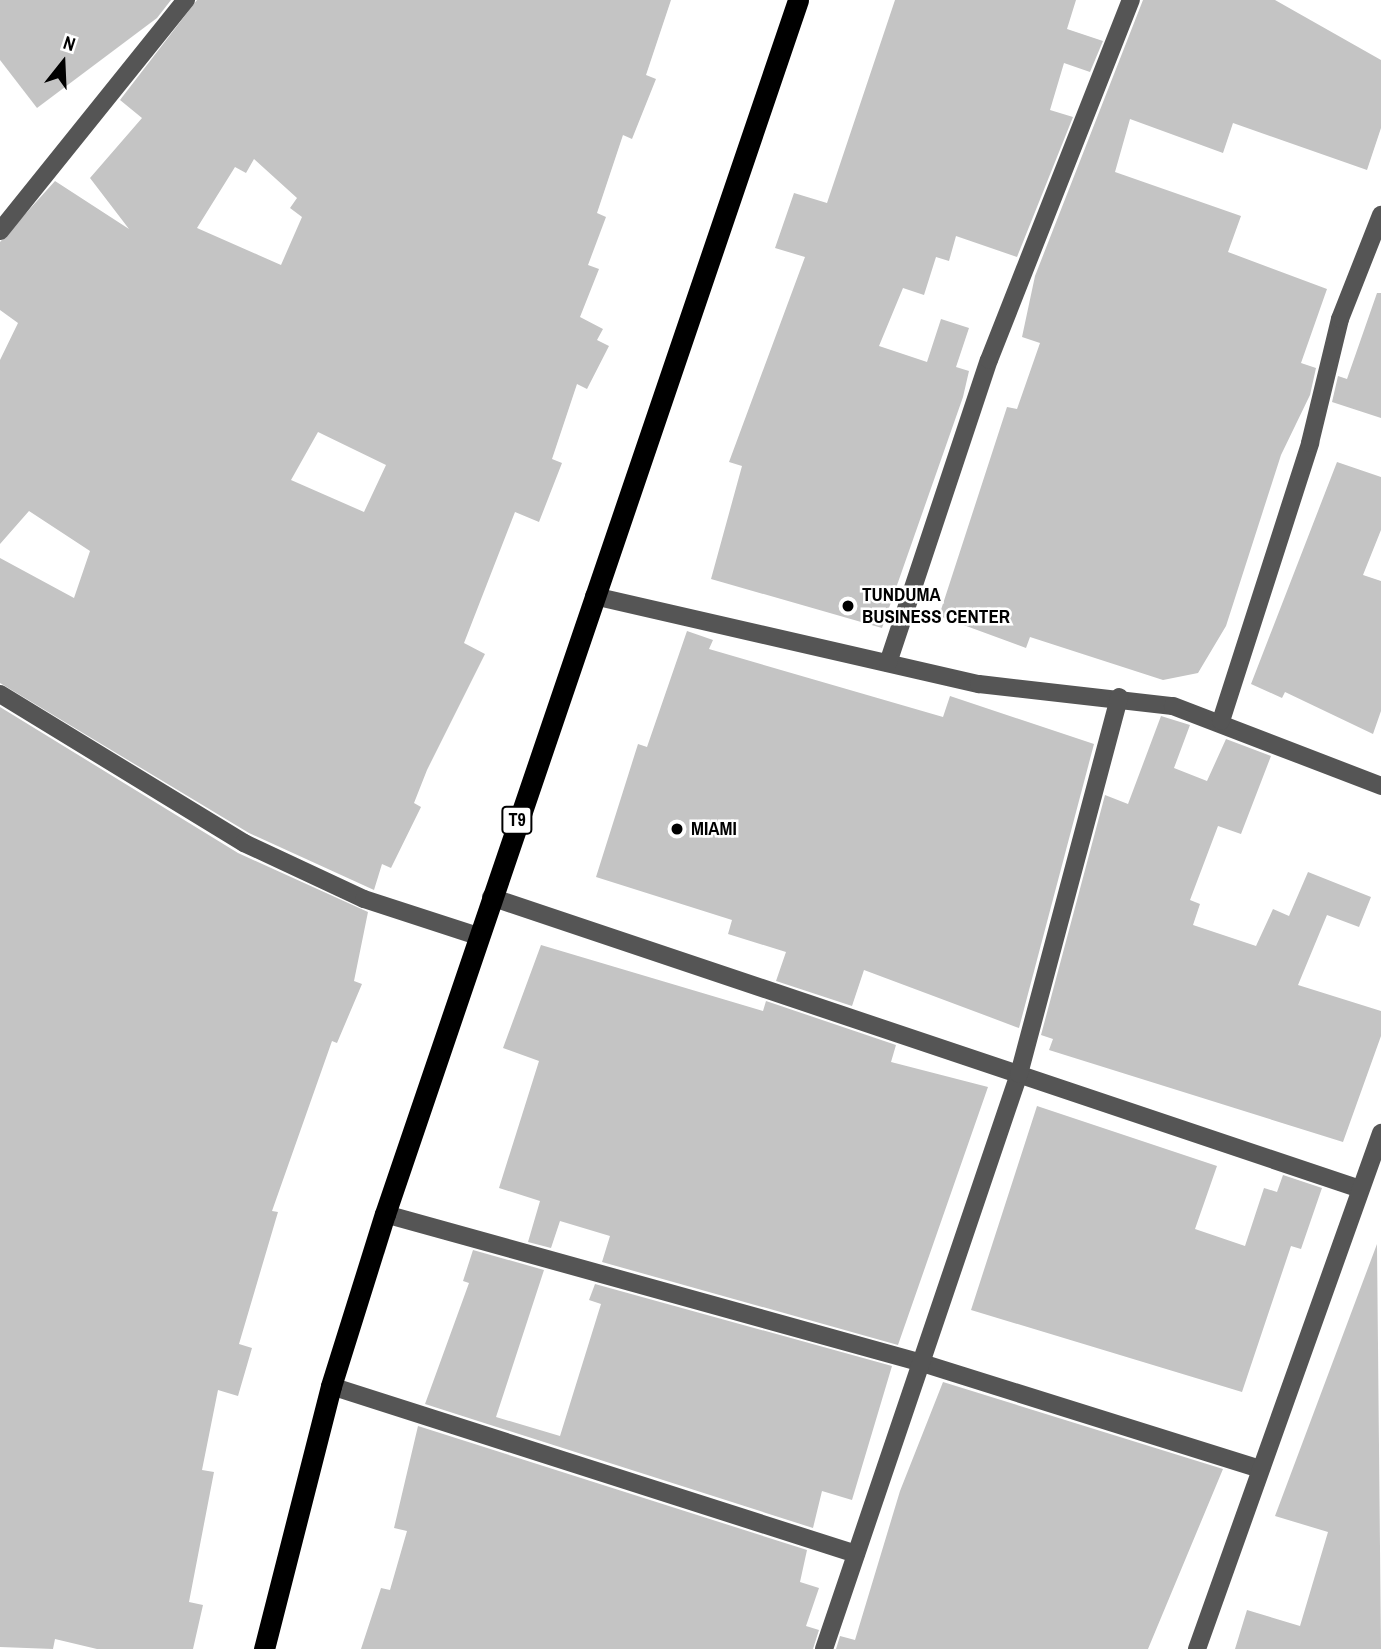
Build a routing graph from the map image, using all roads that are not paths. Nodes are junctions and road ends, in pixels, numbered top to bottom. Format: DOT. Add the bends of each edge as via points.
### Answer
graph roads {
  1 [pos="186,0"];
  2 [pos="798,0"];
  3 [pos="1131,0"];
  4 [pos="1381,215"];
  5 [pos="0,231"];
  6 [pos="594,596"];
  7 [pos="888,663"];
  8 [pos="0,694"];
  9 [pos="1119,697"];
  10 [pos="1221,721"];
  11 [pos="1381,786"];
  12 [pos="491,897"];
  13 [pos="478,936"];
  14 [pos="1018,1074"];
  15 [pos="1381,1133"];
  16 [pos="1360,1189"];
  17 [pos="385,1214"];
  18 [pos="922,1363"];
  19 [pos="331,1386"];
  20 [pos="1261,1469"];
  21 [pos="856,1554"];
  22 [pos="264,1649"];
  23 [pos="824,1649"];
  24 [pos="1197,1649"];
  1 -- 5 [label="street"];
  2 -- 6 [label="highway, T9"];
  3 -- 7 [label="street" via="989,360"];
  4 -- 10 [label="street" via="1340,319 1310,443"];
  6 -- 7 [label="street"];
  6 -- 12 [label="highway, T9"];
  7 -- 9 [label="street" via="979,684"];
  8 -- 13 [label="street" via="244,843 364,899"];
  9 -- 10 [label="street"];
  9 -- 14 [label="street"];
  10 -- 11 [label="street"];
  12 -- 13 [label="highway, T9"];
  12 -- 14 [label="street"];
  13 -- 17 [label="highway, T9"];
  14 -- 16 [label="street"];
  14 -- 18 [label="street"];
  15 -- 16 [label="street"];
  16 -- 20 [label="street"];
  17 -- 18 [label="street"];
  17 -- 19 [label="highway, T9"];
  18 -- 20 [label="street"];
  18 -- 21 [label="street"];
  19 -- 21 [label="street"];
  19 -- 22 [label="highway, T9"];
  20 -- 24 [label="street"];
  21 -- 23 [label="street"];
}
